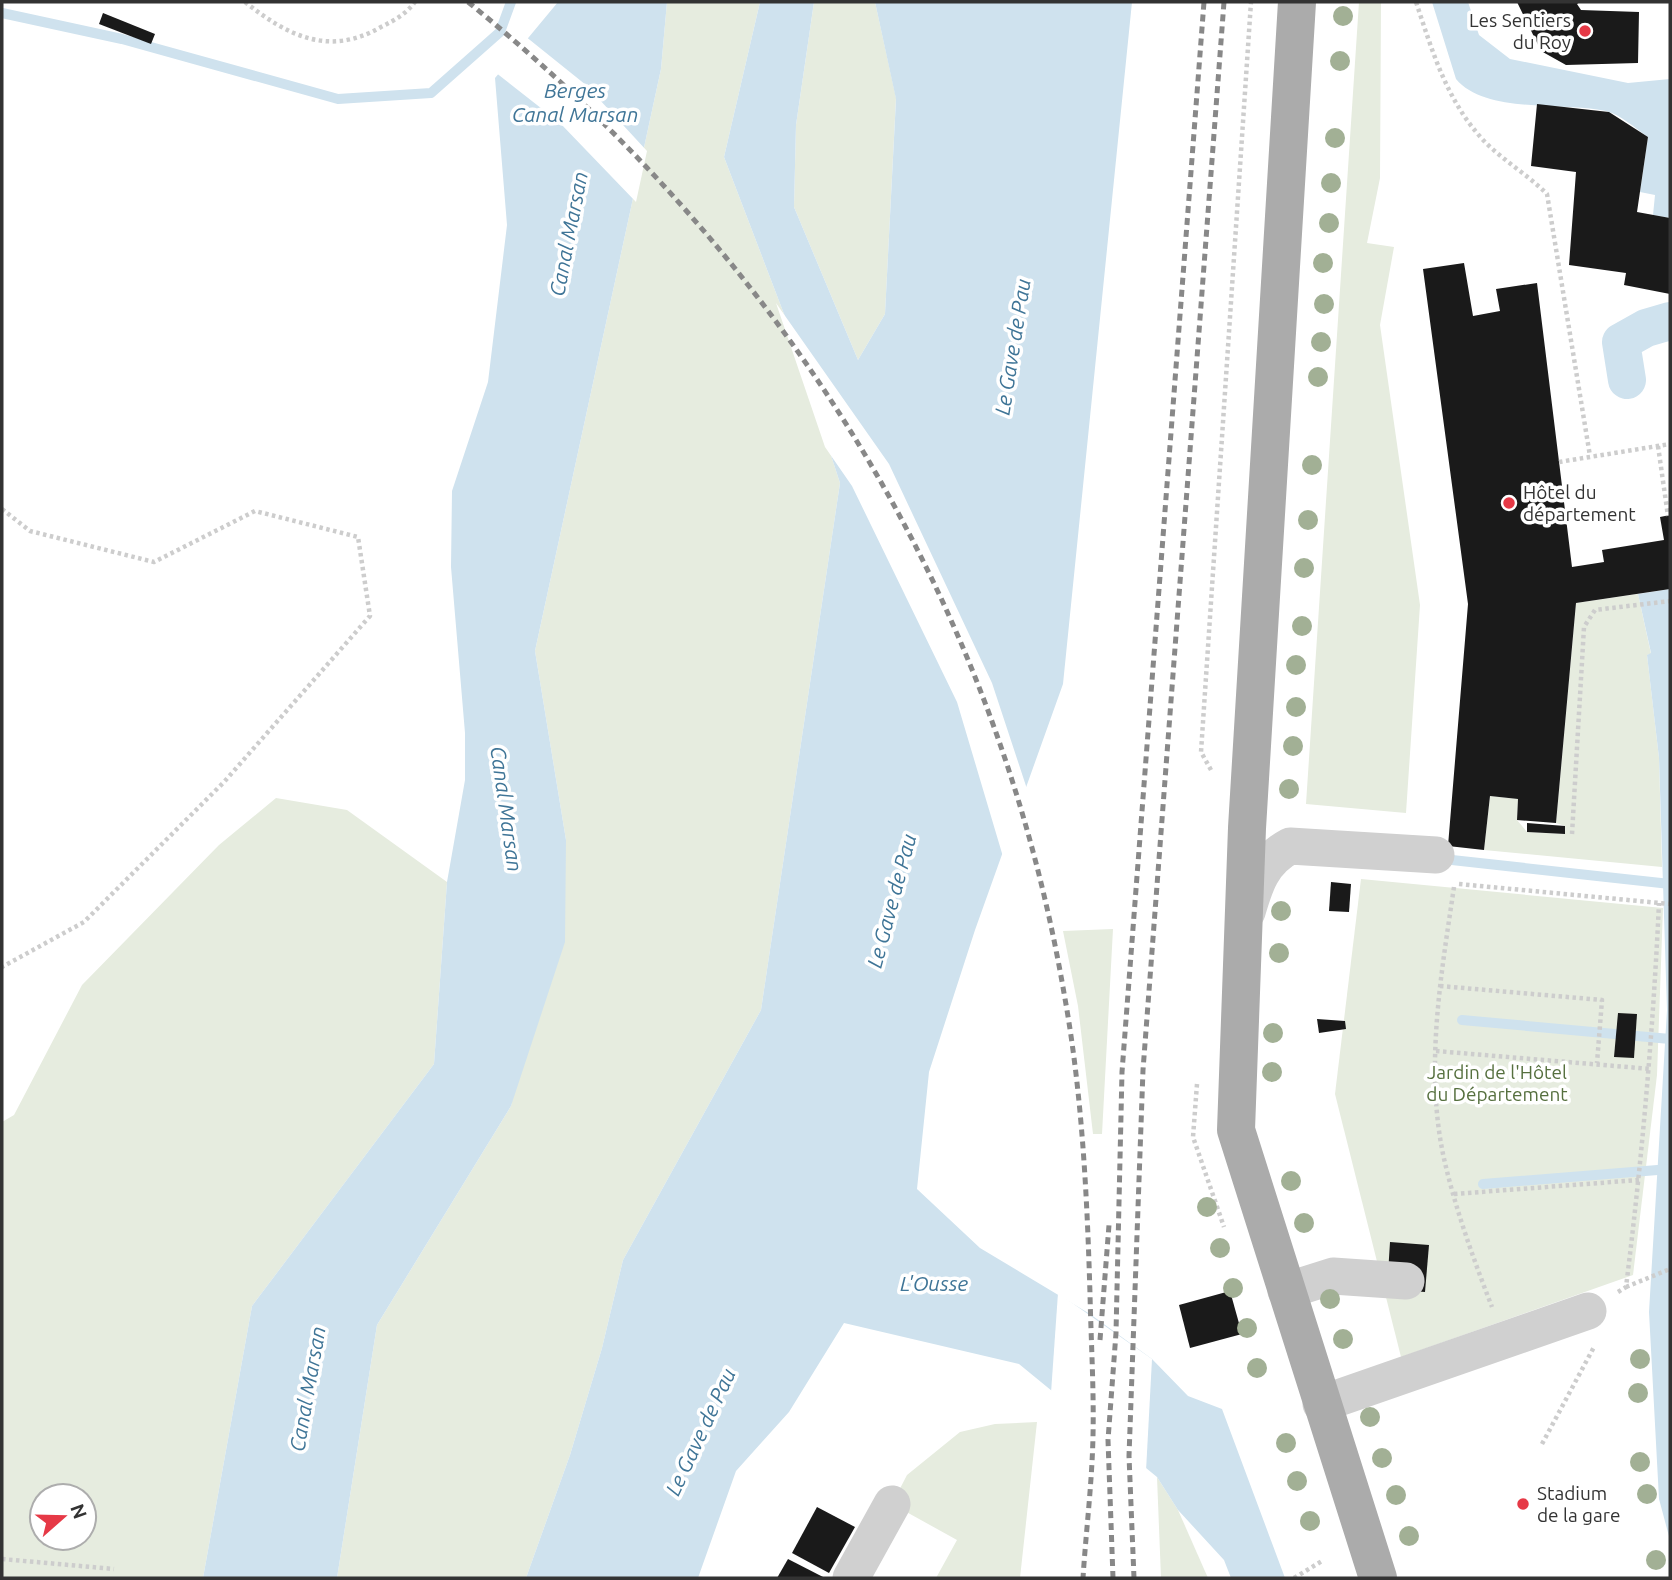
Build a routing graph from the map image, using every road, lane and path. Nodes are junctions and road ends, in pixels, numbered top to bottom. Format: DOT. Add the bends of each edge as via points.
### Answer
graph roads {
  1 [pos="245,2"];
  2 [pos="415,2"];
  3 [pos="1297,2"];
  4 [pos="1416,2"];
  5 [pos="1670,444"];
  6 [pos="1658,446"];
  7 [pos="1590,456"];
  8 [pos="1559,462"];
  9 [pos="2,509"];
  10 [pos="1668,516"];
  11 [pos="1670,601"];
  12 [pos="1247,828"];
  13 [pos="1572,834"];
  14 [pos="1659,903"];
  15 [pos="1670,904"];
  16 [pos="1245,916"];
  17 [pos="2,967"];
  18 [pos="1440,986"];
  19 [pos="1436,1051"];
  20 [pos="1597,1063"];
  21 [pos="1651,1069"];
  22 [pos="1639,1180"];
  23 [pos="1454,1194"];
  24 [pos="1670,1269"];
  25 [pos="1406,1281"];
  26 [pos="1626,1287"];
  27 [pos="1286,1291"];
  28 [pos="1603,1315"];
  29 [pos="1506,1341"];
  30 [pos="1321,1404"];
  31 [pos="1542,1444"];
  32 [pos="892,1504"];
  33 [pos="2,1559"];
  34 [pos="1321,1562"];
  35 [pos="114,1569"];
  36 [pos="851,1578"];
  37 [pos="1294,1578"];
  38 [pos="1378,1578"];
  1 -- 2 [label="path" via="271,23 318,43 359,40 408,12"];
  3 -- 12 [label="main road"];
  4 -- 7 [label="path" via="1442,79 1464,116 1508,163 1547,194"];
  5 -- 6 [label="path"];
  6 -- 7 [label="path"];
  6 -- 10 [label="path"];
  7 -- 8 [label="path"];
  9 -- 17 [label="path" via="30,531 154,562 255,511 358,537 370,616 224,782 83,922"];
  11 -- 13 [label="path" via="1595,610 1584,626"];
  12 -- 16 [label="main road"];
  12 -- 16 [label="lane" via="1436,848 1290,846 1263,869"];
  14 -- 15 [label="path"];
  14 -- 18 [label="path" via="1454,883"];
  14 -- 21 [label="path"];
  16 -- 27 [label="main road" via="1236,1130"];
  18 -- 19 [label="path"];
  18 -- 20 [label="path" via="1602,1000"];
  19 -- 20 [label="path"];
  19 -- 23 [label="path" via="1443,1151"];
  20 -- 21 [label="path"];
  21 -- 22 [label="path"];
  22 -- 23 [label="path"];
  22 -- 26 [label="path"];
  23 -- 29 [label="path"];
  24 -- 26 [label="path"];
  25 -- 27 [label="lane" via="1333,1276"];
  26 -- 28 [label="path"];
  26 -- 28 [label="path"];
  27 -- 30 [label="main road"];
  28 -- 29 [label="lane"];
  28 -- 31 [label="path"];
  29 -- 30 [label="lane"];
  30 -- 38 [label="main road"];
  32 -- 36 [label="lane"];
  33 -- 35 [label="path"];
  34 -- 37 [label="path"];
}
